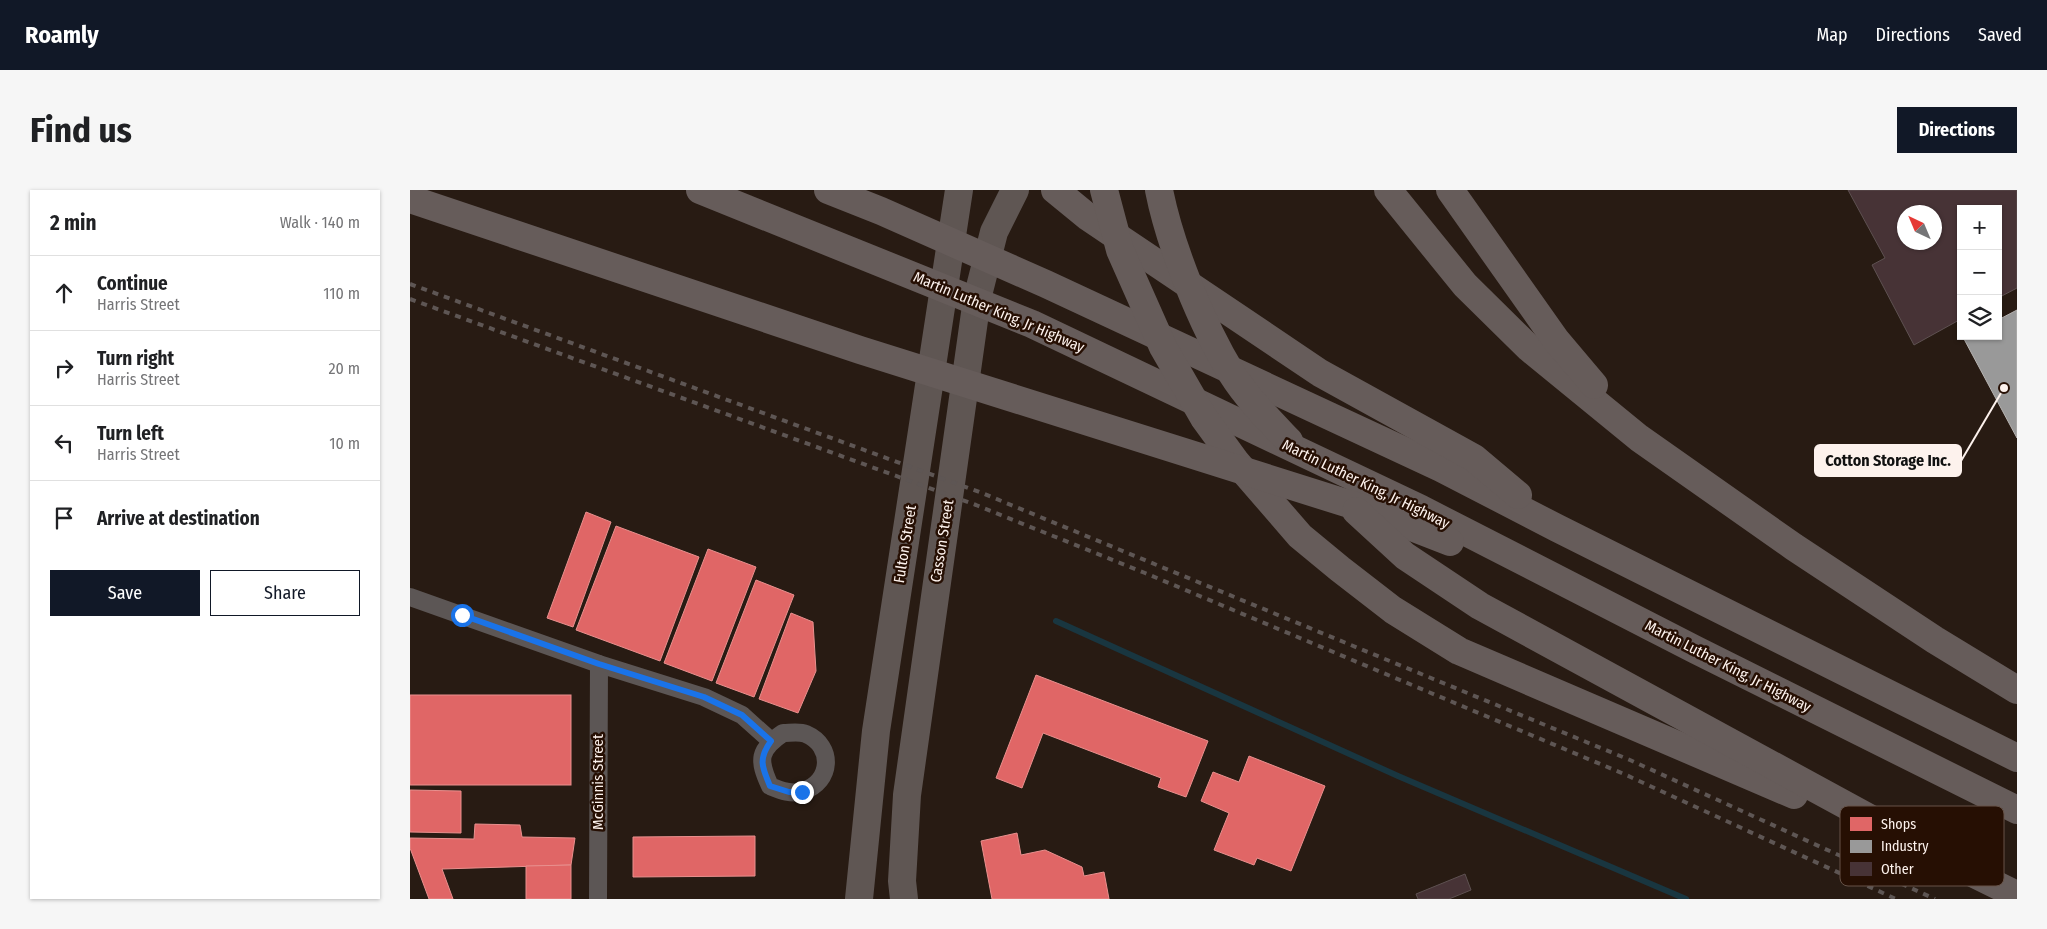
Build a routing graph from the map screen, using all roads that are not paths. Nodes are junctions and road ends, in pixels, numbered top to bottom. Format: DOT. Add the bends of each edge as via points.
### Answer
graph roads {
  1 [pos="700,190"];
  2 [pos="828,190"];
  3 [pos="959,190"];
  4 [pos="1015,190"];
  5 [pos="1055,190"];
  6 [pos="1104,190"];
  7 [pos="1159,190"];
  8 [pos="1388,190"];
  9 [pos="1450,190"];
  10 [pos="410,199"];
  11 [pos="1639,438"];
  12 [pos="1557,528"];
  13 [pos="1587,594"];
  14 [pos="410,597"];
  15 [pos="599,664"];
  16 [pos="2017,690"];
  17 [pos="771,741"];
  18 [pos="2017,758"];
  19 [pos="1847,806"];
  20 [pos="2017,810"];
  21 [pos="1840,815"];
  22 [pos="1999,886"];
  23 [pos="2017,895"];
  24 [pos="598,899"];
  25 [pos="859,899"];
  26 [pos="904,899"];
  1 -- 13 [label="highway, Martin Luther King, Jr Highway" via="1032,324 1421,509"];
  2 -- 12 [label="highway" via="1046,284 1441,468"];
  3 -- 25 [label="main road, Fulton Street" via="876,731"];
  4 -- 26 [label="main road, Casson Street" via="994,232 977,299 907,795 902,881"];
  5 -- 12 [label="highway" via="1088,217 1320,372 1474,458"];
  6 -- 21 [label="highway" via="1120,250 1163,346 1204,418 1236,462 1300,536 1393,610 1458,651"];
  7 -- 19 [label="highway" via="1180,260 1204,321 1232,374 1337,494 1405,556 1480,606"];
  8 -- 11 [label="highway" via="1465,285 1529,348"];
  9 -- 11 [label="highway" via="1556,340"];
  10 -- 13 [label="highway" via="860,350 1365,509"];
  11 -- 16 [label="highway" via="1794,547"];
  12 -- 18 [label="highway"];
  13 -- 20 [label="highway, Martin Luther King, Jr Highway"];
  14 -- 15 [label="street"];
  15 -- 17 [label="street" via="704,697 742,715"];
  15 -- 24 [label="street, McGinnis Street"];
  22 -- 23 [label="highway"];
}
